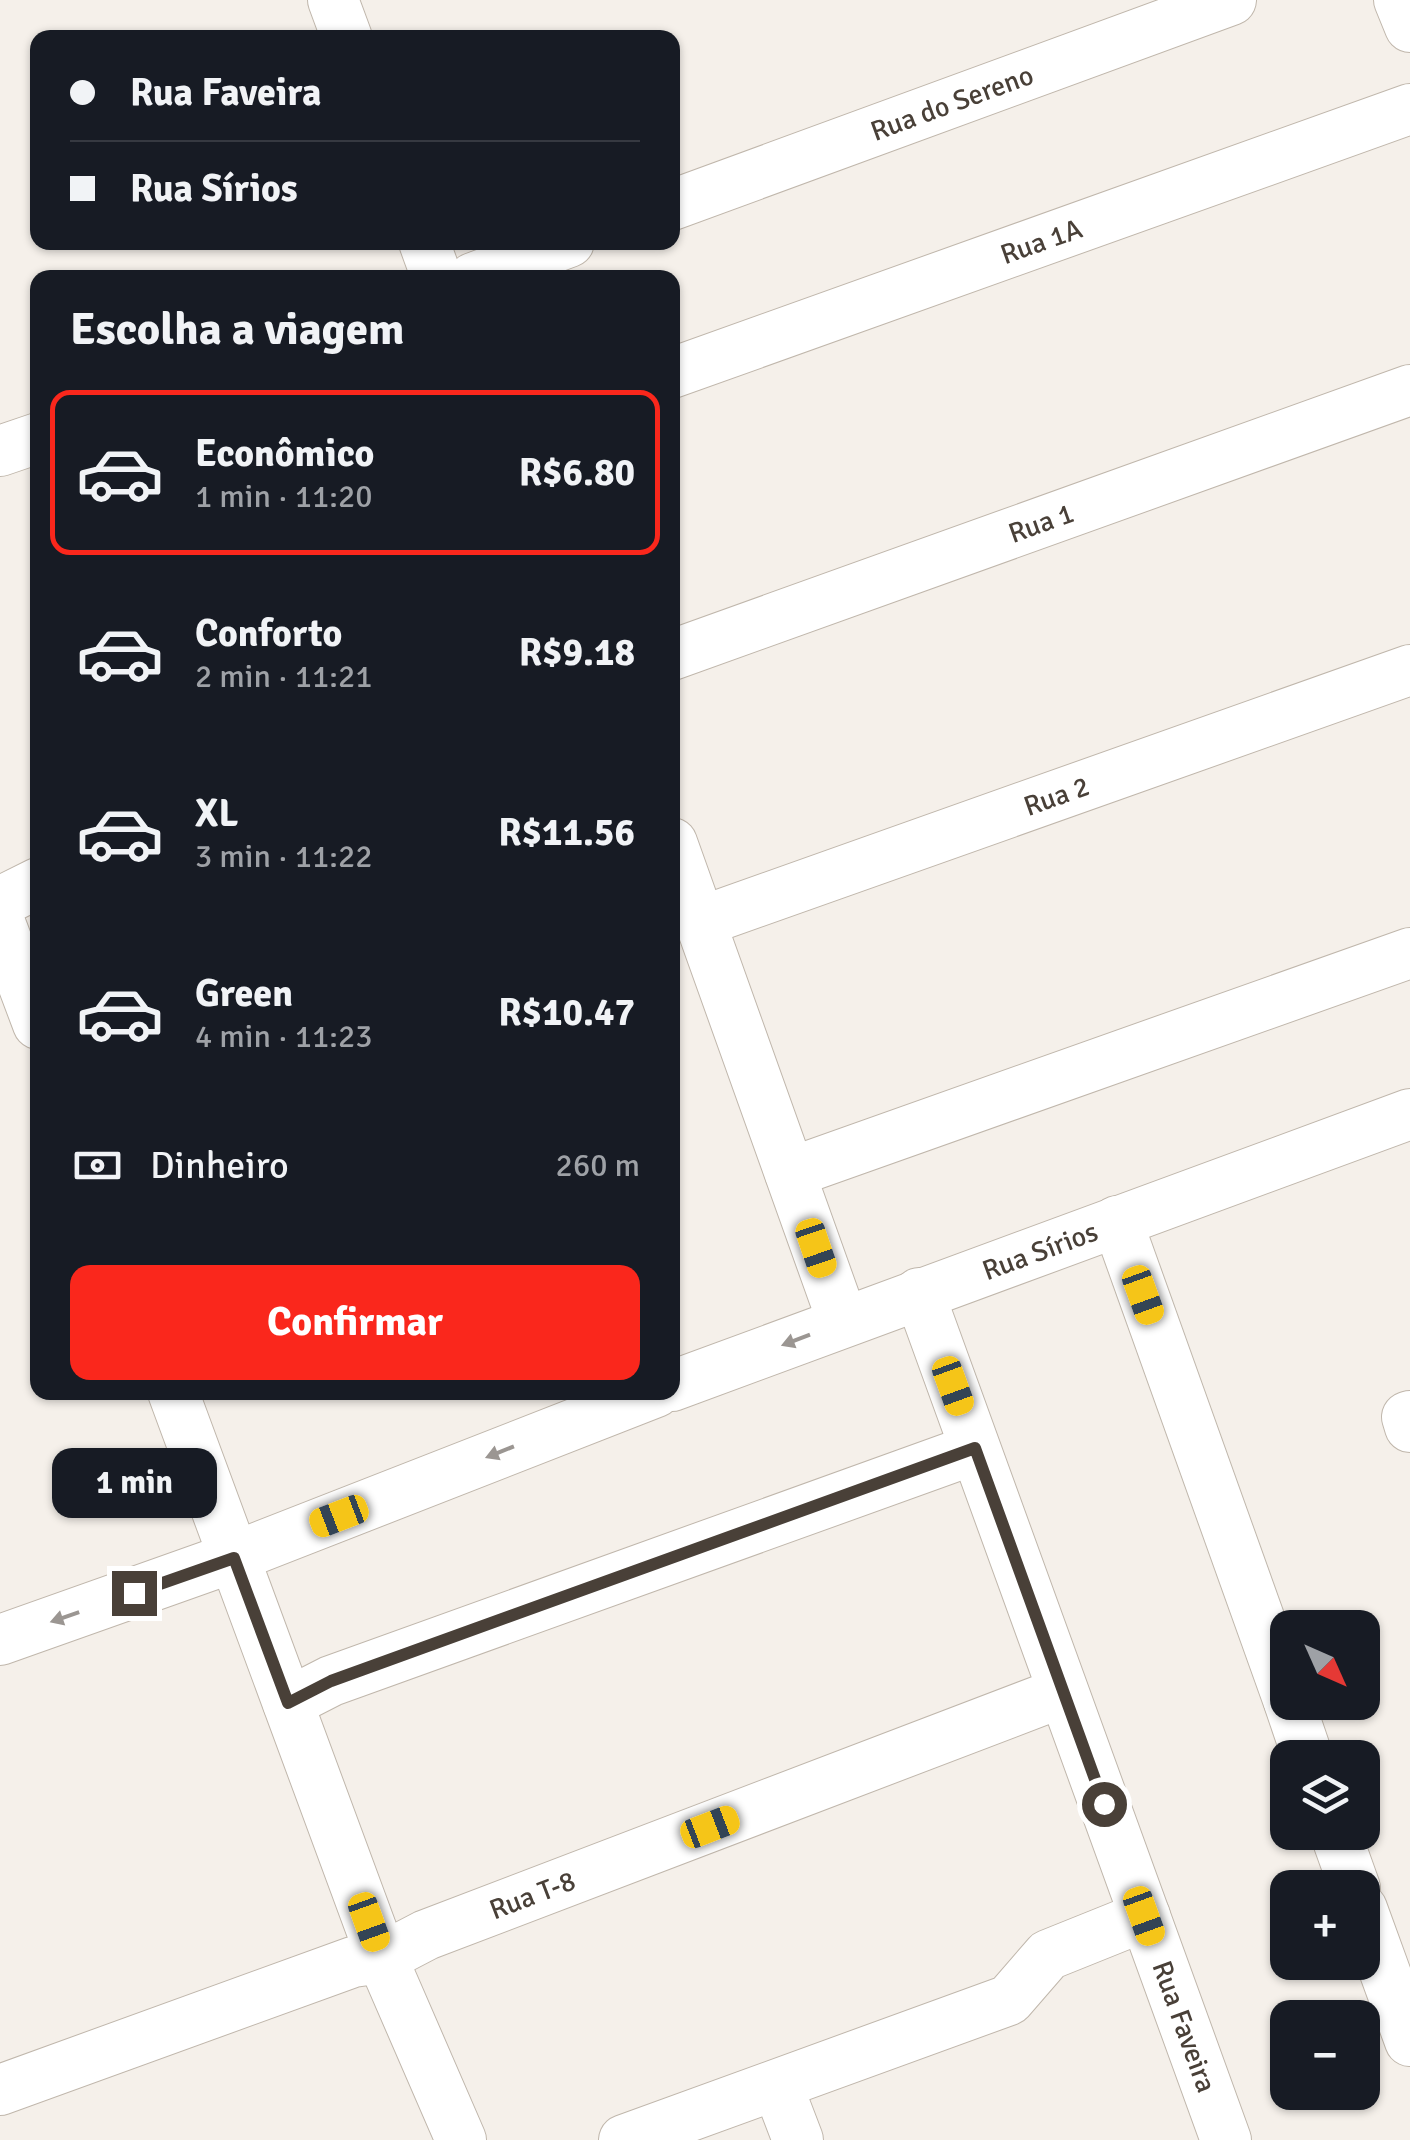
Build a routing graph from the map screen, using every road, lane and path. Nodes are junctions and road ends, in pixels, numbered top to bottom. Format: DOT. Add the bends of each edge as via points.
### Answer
graph roads {
  1 [pos="334,0"];
  2 [pos="1231,0"];
  3 [pos="344,30"];
  4 [pos="1410,109"];
  5 [pos="680,201"];
  6 [pos="548,250"];
  7 [pos="494,270"];
  8 [pos="680,370"];
  9 [pos="1410,390"];
  10 [pos="30,441"];
  11 [pos="0,452"];
  12 [pos="680,652"];
  13 [pos="1410,670"];
  14 [pos="680,866"];
  15 [pos="30,887"];
  16 [pos="0,902"];
  17 [pos="0,922"];
  18 [pos="700,922"];
  19 [pos="1410,954"];
  20 [pos="30,1003"];
  21 [pos="1410,1114"];
  22 [pos="790,1173"];
  23 [pos="1117,1221"];
  24 [pos="919,1294"];
  25 [pos="843,1322"];
  26 [pos="680,1383"];
  27 [pos="177,1400"];
  28 [pos="612,1400"];
  29 [pos="541,1413"];
  30 [pos="975,1448"];
  31 [pos="234,1558"];
  32 [pos="0,1640"];
  33 [pos="1270,1650"];
  34 [pos="1064,1692"];
  35 [pos="288,1703"];
  36 [pos="1144,1916"];
  37 [pos="382,1958"];
  38 [pos="1380,1958"];
  39 [pos="1410,2042"];
  40 [pos="777,2084"];
  41 [pos="0,2090"];
  42 [pos="461,2140"];
  43 [pos="624,2140"];
  44 [pos="798,2140"];
  45 [pos="1226,2140"];
  1 -- 3 [label="street"];
  2 -- 5 [label="street, Rua do Sereno"];
  4 -- 8 [label="street, Rua 1A"];
  6 -- 7 [label="street"];
  9 -- 12 [label="street, Rua 1"];
  10 -- 11 [label="street"];
  13 -- 18 [label="street, Rua 2"];
  14 -- 18 [label="street"];
  15 -- 16 [label="street"];
  17 -- 20 [label="street"];
  18 -- 22 [label="street"];
  19 -- 22 [label="street"];
  21 -- 23 [label="street, Rua Sírios"];
  22 -- 25 [label="street"];
  23 -- 24 [label="street, Rua Sírios"];
  23 -- 33 [label="street"];
  24 -- 25 [label="street, Rua Sírios"];
  24 -- 30 [label="street, Rua Faveira"];
  25 -- 26 [label="street, Rua Sírios, one-way"];
  27 -- 31 [label="street"];
  28 -- 29 [label="street"];
  29 -- 31 [label="street, one-way"];
  30 -- 34 [label="street, Rua Faveira"];
  30 -- 35 [label="street" via="331,1681"];
  31 -- 32 [label="street, one-way"];
  31 -- 35 [label="street"];
  34 -- 36 [label="street, Rua Faveira"];
  34 -- 37 [label="street, Rua T-8" via="426,1935"];
  35 -- 37 [label="street"];
  36 -- 40 [label="street" via="1048,1954 1009,2000"];
  36 -- 45 [label="street, Rua Faveira"];
  37 -- 41 [label="street, Rua T-8" via="353,1962"];
  37 -- 42 [label="street"];
  38 -- 39 [label="street"];
  40 -- 43 [label="street"];
  40 -- 44 [label="street"];
}
